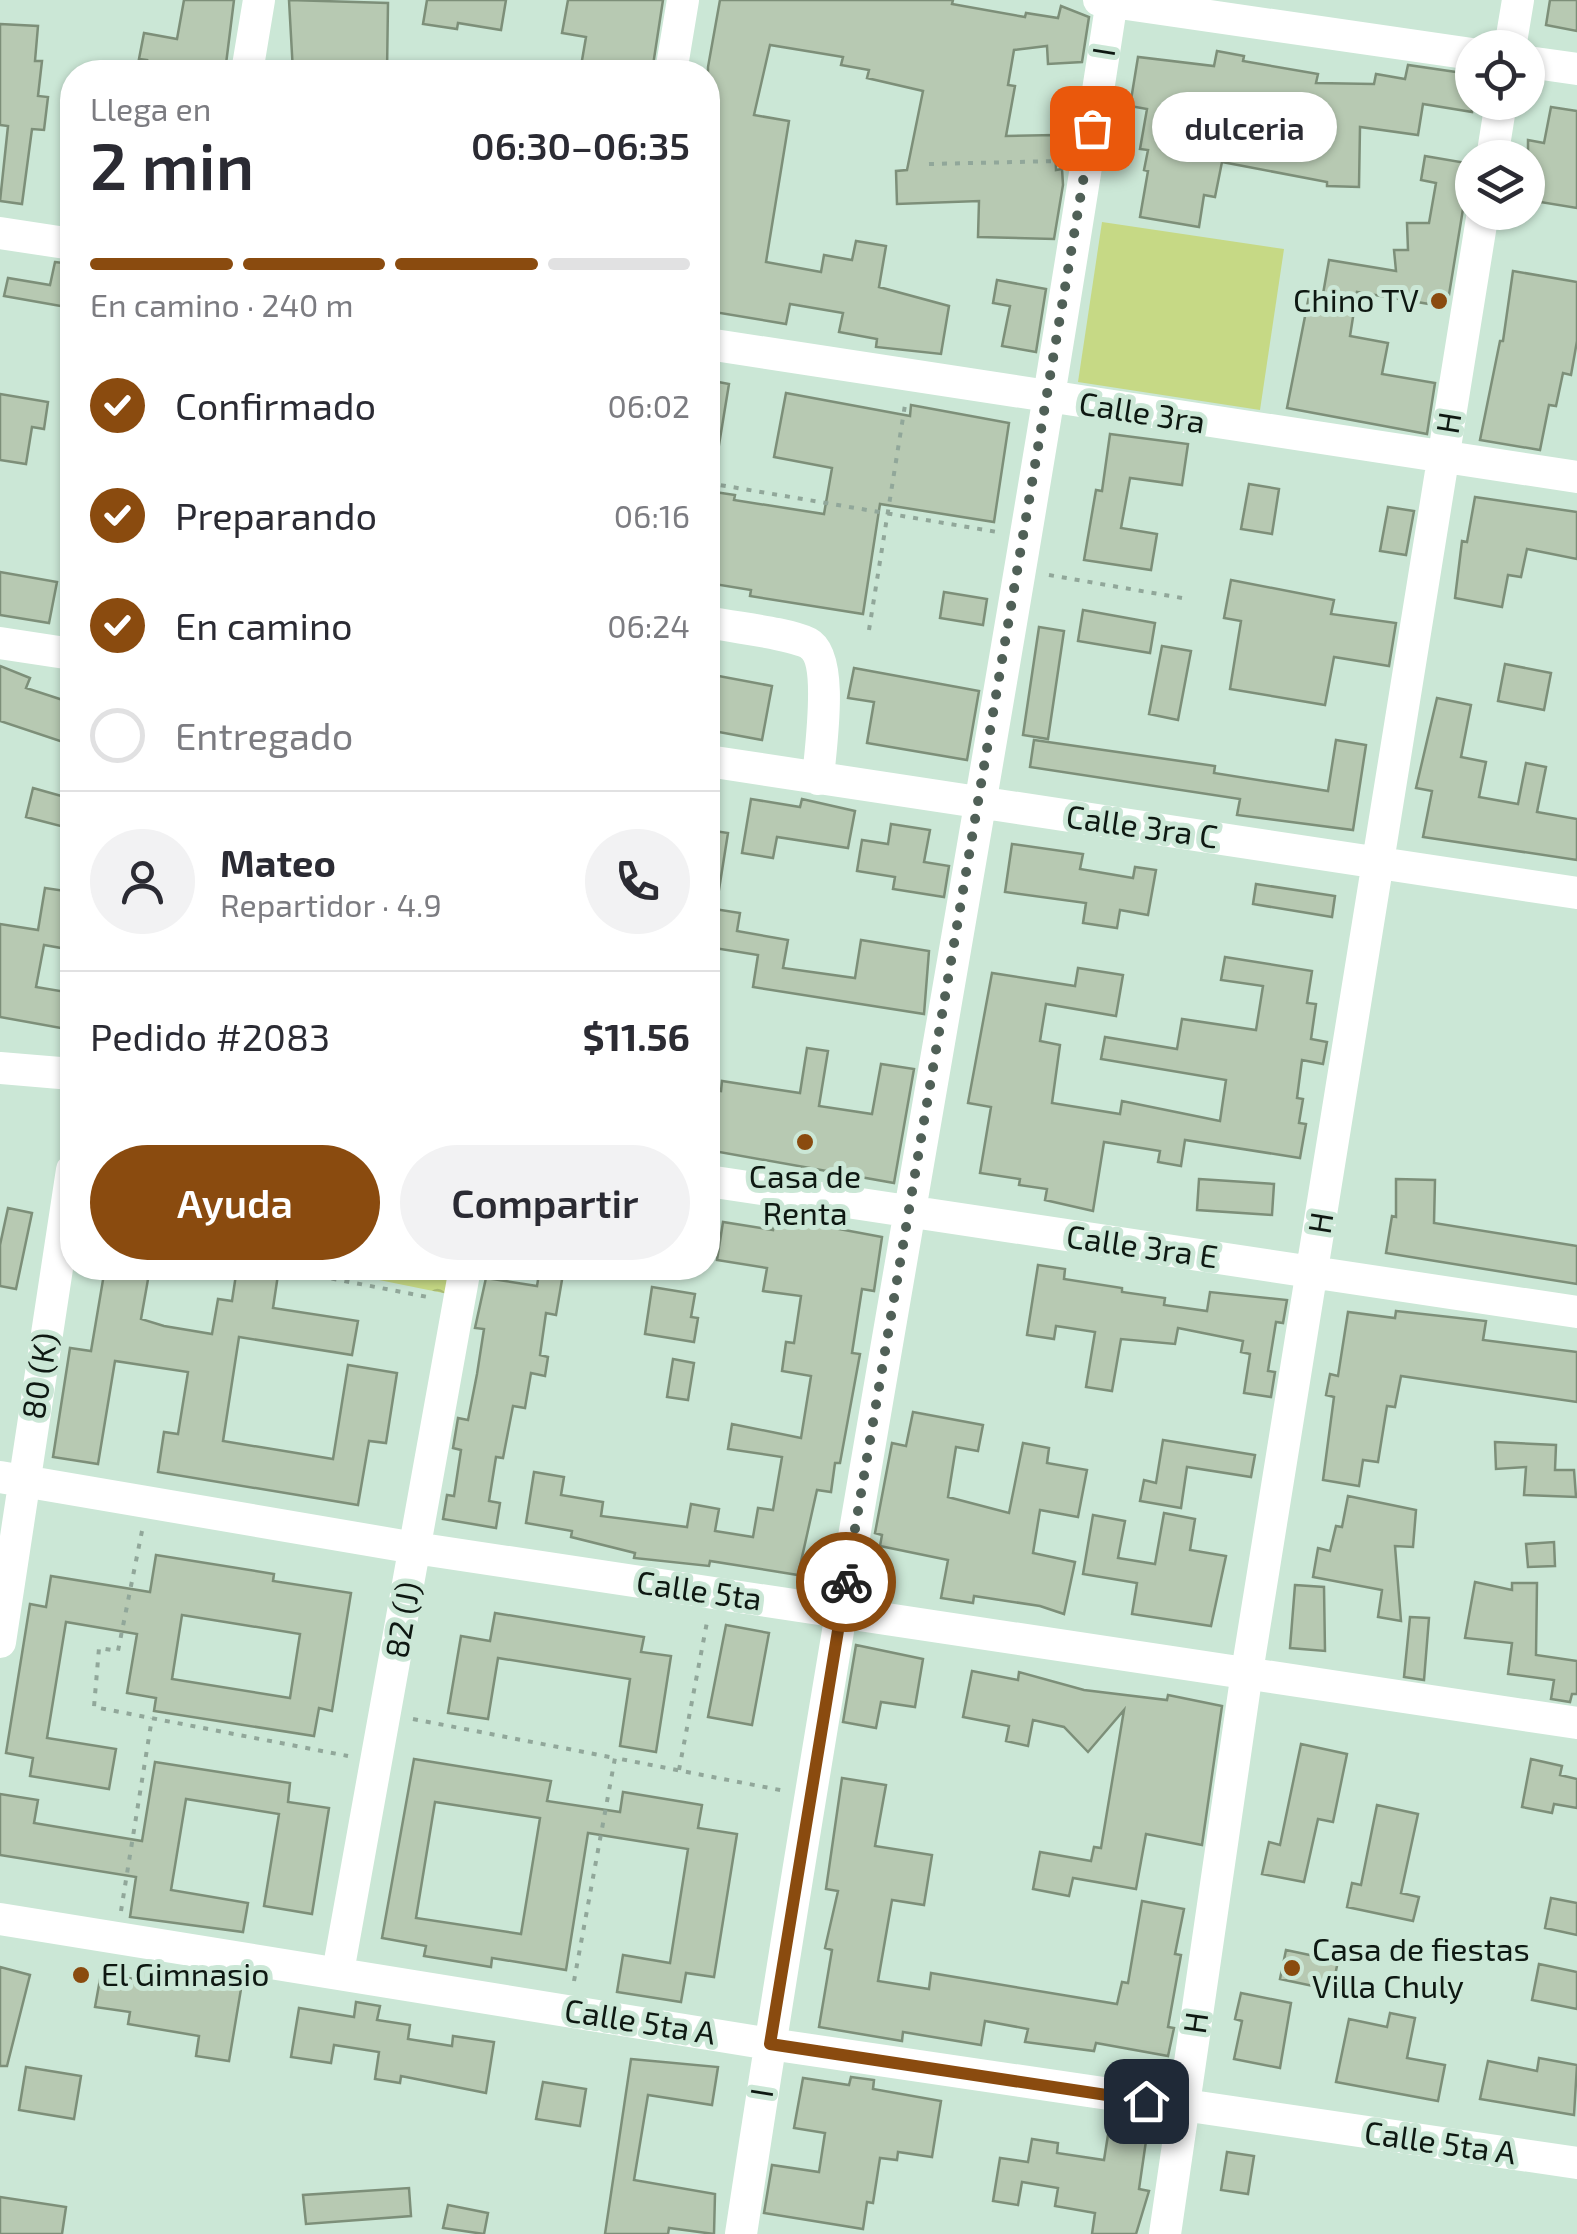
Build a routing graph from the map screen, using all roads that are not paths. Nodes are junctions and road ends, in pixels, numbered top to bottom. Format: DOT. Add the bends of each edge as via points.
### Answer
graph roads {
  1 [pos="258,0"];
  2 [pos="683,0"];
  3 [pos="1518,0"];
  4 [pos="1108,1"];
  5 [pos="1513,30"];
  6 [pos="1455,52"];
  7 [pos="249,60"];
  8 [pos="673,60"];
  9 [pos="1545,64"];
  10 [pos="1577,69"];
  11 [pos="1480,230"];
  12 [pos="0,233"];
  13 [pos="60,242"];
  14 [pos="720,346"];
  15 [pos="1049,398"];
  16 [pos="1443,458"];
  17 [pos="1577,478"];
  18 [pos="720,625"];
  19 [pos="0,643"];
  20 [pos="60,652"];
  21 [pos="720,763"];
  22 [pos="818,779"];
  23 [pos="978,804"];
  24 [pos="1378,861"];
  25 [pos="1577,893"];
  26 [pos="0,1068"];
  27 [pos="60,1073"];
  28 [pos="720,1183"];
  29 [pos="906,1212"];
  30 [pos="60,1232"];
  31 [pos="1314,1272"];
  32 [pos="463,1280"];
  33 [pos="1577,1312"];
  34 [pos="12,1479"];
  35 [pos="415,1548"];
  36 [pos="842,1612"];
  37 [pos="0,1642"];
  38 [pos="1247,1672"];
  39 [pos="1577,1722"];
  40 [pos="0,1919"];
  41 [pos="338,1972"];
  42 [pos="770,2044"];
  43 [pos="1184,2107"];
  44 [pos="1577,2163"];
  45 [pos="741,2234"];
  46 [pos="1165,2234"];
  1 -- 7 [label="street"];
  2 -- 8 [label="street"];
  3 -- 5 [label="street"];
  4 -- 6 [label="street"];
  4 -- 15 [label="street, I"];
  9 -- 10 [label="street"];
  11 -- 16 [label="street, H"];
  12 -- 13 [label="street"];
  14 -- 15 [label="street, Calle 3ra"];
  15 -- 16 [label="street, Calle 3ra"];
  15 -- 23 [label="street, I"];
  16 -- 17 [label="street, Calle 3ra"];
  16 -- 24 [label="street, H"];
  18 -- 22 [label="street" via="808,644 821,655"];
  19 -- 20 [label="street"];
  21 -- 22 [label="street, Calle 3ra C"];
  22 -- 23 [label="street, Calle 3ra C"];
  23 -- 24 [label="street, Calle 3ra C"];
  23 -- 29 [label="street, I"];
  24 -- 25 [label="street, Calle 3ra C"];
  24 -- 31 [label="street, H"];
  26 -- 27 [label="street"];
  28 -- 29 [label="street, Calle 3ra E"];
  29 -- 31 [label="street, Calle 3ra E"];
  29 -- 36 [label="street, I"];
  30 -- 34 [label="street, 80 (K)"];
  31 -- 33 [label="street, Calle 3ra E"];
  31 -- 38 [label="street, H"];
  32 -- 35 [label="street, 82 (J)"];
  34 -- 35 [label="street, Calle 5ta"];
  34 -- 37 [label="street, 80 (K)"];
  35 -- 36 [label="street, Calle 5ta"];
  35 -- 41 [label="street, 82 (J)"];
  36 -- 38 [label="street, Calle 5ta"];
  36 -- 42 [label="street, I"];
  38 -- 39 [label="street, Calle 5ta"];
  38 -- 43 [label="street, H"];
  40 -- 41 [label="street, Calle 5ta A"];
  41 -- 42 [label="street, Calle 5ta A"];
  42 -- 43 [label="street, Calle 5ta A"];
  42 -- 45 [label="street, I"];
  43 -- 44 [label="street, Calle 5ta A"];
  43 -- 46 [label="street, H"];
}
